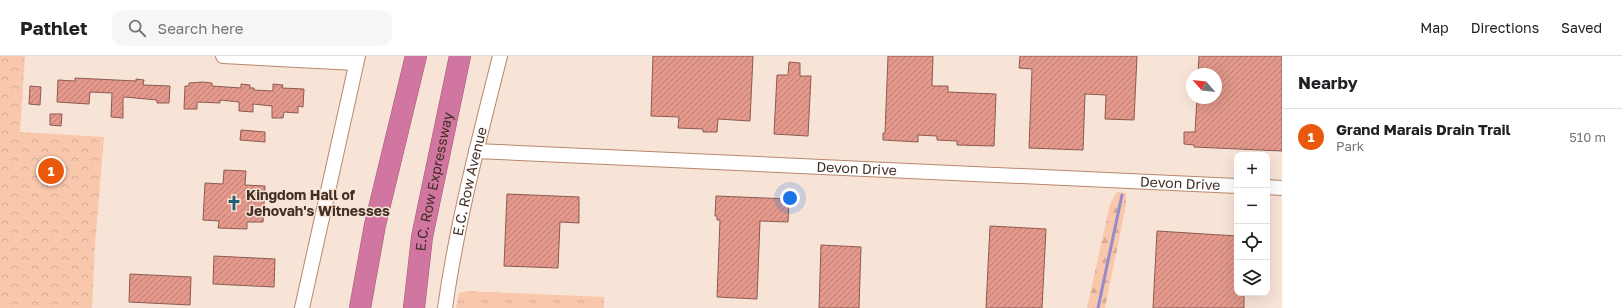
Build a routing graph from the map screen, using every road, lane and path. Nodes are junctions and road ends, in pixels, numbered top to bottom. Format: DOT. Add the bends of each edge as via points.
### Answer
graph roads {
  1 [pos="223,56"];
  2 [pos="416,56"];
  3 [pos="460,56"];
  4 [pos="500,56"];
  5 [pos="357,60"];
  6 [pos="476,151"];
  7 [pos="1234,186"];
  8 [pos="1270,187"];
  9 [pos="1282,188"];
  10 [pos="302,308"];
  11 [pos="360,308"];
  12 [pos="414,308"];
  13 [pos="445,308"];
  1 -- 5 [label="street"];
  2 -- 11 [label="highway" via="375,225"];
  3 -- 12 [label="highway, E.C. Row Expressway" via="422,237"];
  4 -- 6 [label="street, E.C. Row Avenue"];
  5 -- 10 [label="street"];
  6 -- 7 [label="street, Devon Drive"];
  6 -- 13 [label="street, E.C. Row Avenue"];
  8 -- 9 [label="street"];
}
